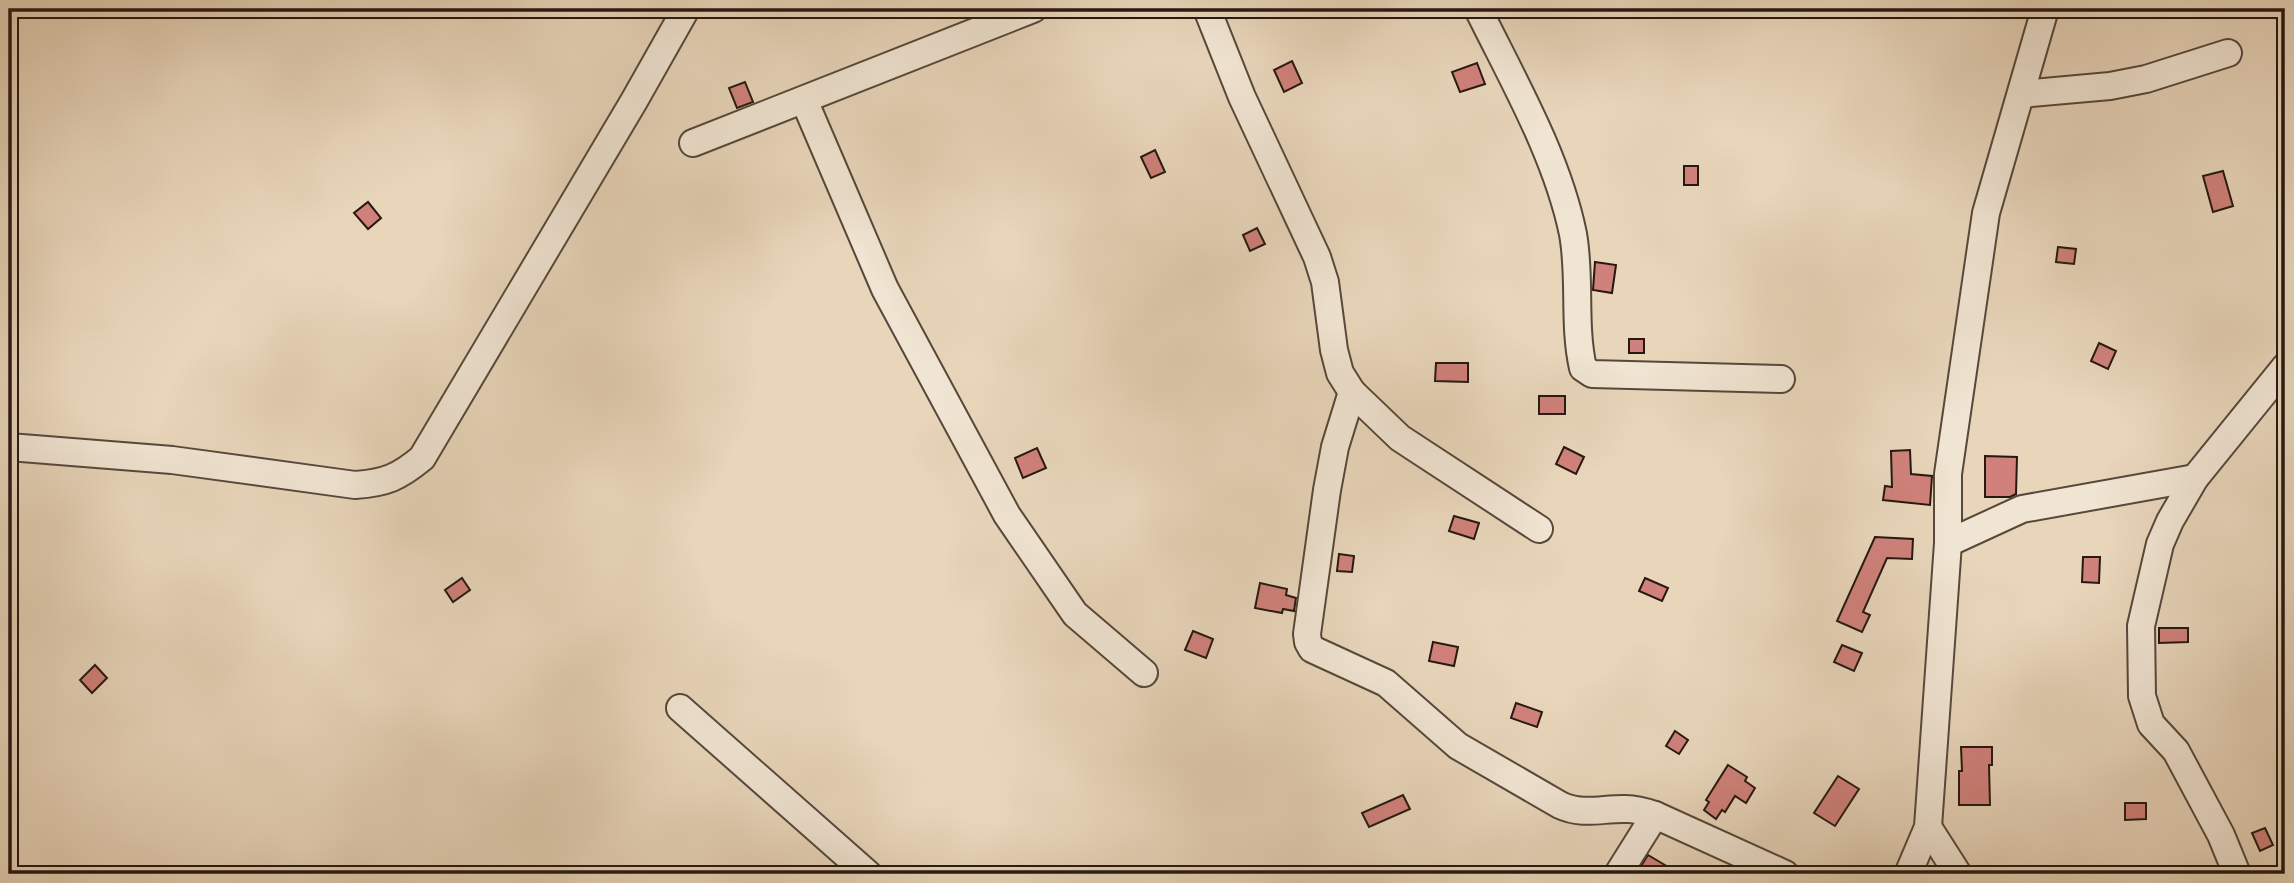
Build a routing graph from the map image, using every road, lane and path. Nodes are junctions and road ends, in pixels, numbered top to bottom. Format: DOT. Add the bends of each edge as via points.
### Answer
graph roads {
  1 [pos="686,9"];
  2 [pos="1033,9"];
  3 [pos="1207,9"];
  4 [pos="1478,9"];
  5 [pos="2045,9"];
  6 [pos="2228,52"];
  7 [pos="2021,94"];
  8 [pos="804,100"];
  9 [pos="693,142"];
  10 [pos="2285,368"];
  11 [pos="1781,379"];
  12 [pos="1352,392"];
  13 [pos="9,447"];
  14 [pos="2194,478"];
  15 [pos="1539,528"];
  16 [pos="1948,543"];
  17 [pos="1144,673"];
  18 [pos="680,708"];
  19 [pos="1655,815"];
  20 [pos="1928,827"];
  21 [pos="868,874"];
  22 [pos="1618,874"];
  23 [pos="1785,874"];
  24 [pos="1908,874"];
  25 [pos="1958,874"];
  26 [pos="2237,874"];
  1 -- 13 [label="street" via="422,458 403,474 380,483 355,485 172,460"];
  2 -- 8 [label="street"];
  3 -- 12 [label="street" via="1242,97 1317,257 1334,350 1340,373"];
  4 -- 11 [label="street" via="1564,196 1574,238 1583,368 1592,374"];
  5 -- 7 [label="street"];
  6 -- 7 [label="street" via="2146,79"];
  7 -- 16 [label="street" via="1986,212 1948,474"];
  8 -- 9 [label="street"];
  8 -- 17 [label="street" via="885,289 1007,515 1075,614"];
  10 -- 14 [label="street"];
  12 -- 15 [label="street" via="1400,438"];
  12 -- 19 [label="street" via="1327,490 1307,634 1312,649 1386,683 1458,746 1560,806 1587,812 1628,808"];
  14 -- 16 [label="street" via="2022,509"];
  14 -- 26 [label="street" via="2160,544 2141,626 2141,696 2151,724 2176,751"];
  16 -- 20 [label="street"];
  18 -- 21 [label="street"];
  19 -- 22 [label="street"];
  19 -- 23 [label="street"];
  20 -- 24 [label="street"];
  20 -- 25 [label="street"];
}
